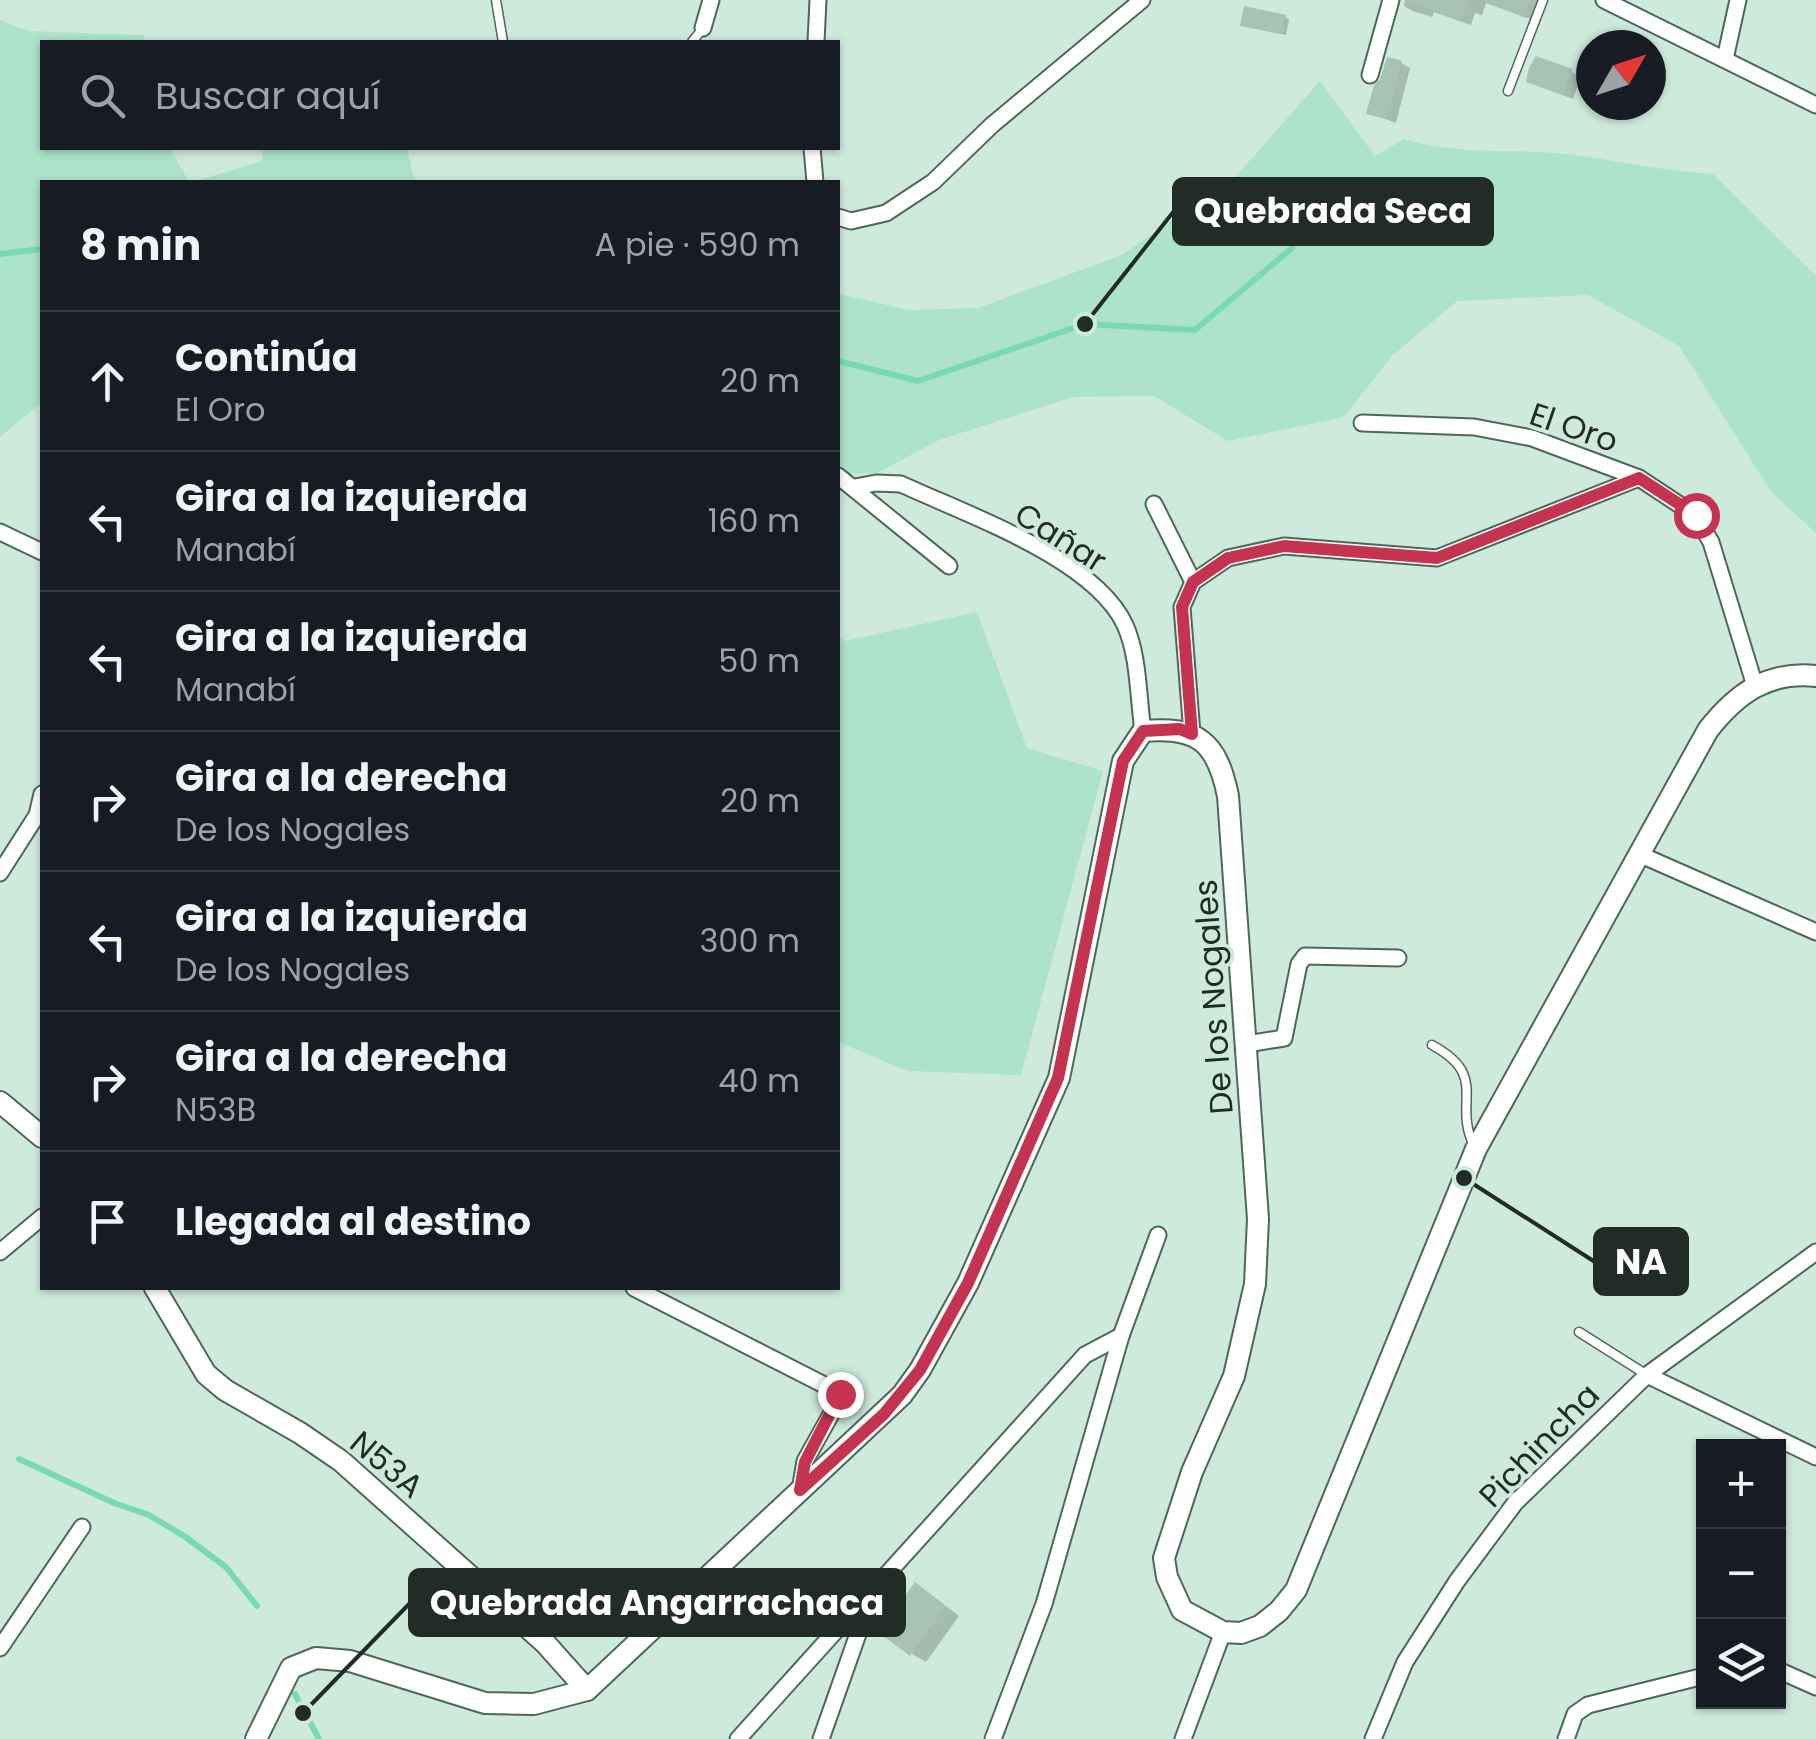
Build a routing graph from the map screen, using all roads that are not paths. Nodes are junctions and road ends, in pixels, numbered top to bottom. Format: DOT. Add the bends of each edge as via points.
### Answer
graph roads {
  1 [pos="496,0"];
  2 [pos="711,0"];
  3 [pos="818,0"];
  4 [pos="1392,0"];
  5 [pos="1544,0"];
  6 [pos="1604,0"];
  7 [pos="1738,0"];
  8 [pos="1135,4"];
  9 [pos="703,28"];
  10 [pos="503,40"];
  11 [pos="694,40"];
  12 [pos="816,40"];
  13 [pos="1725,58"];
  14 [pos="1370,75"];
  15 [pos="1508,91"];
  16 [pos="1816,105"];
  17 [pos="812,150"];
  18 [pos="815,180"];
  19 [pos="840,218"];
  20 [pos="1362,424"];
  21 [pos="840,477"];
  22 [pos="1639,478"];
  23 [pos="854,487"];
  24 [pos="1154,504"];
  25 [pos="0,532"];
  26 [pos="40,551"];
  27 [pos="949,566"];
  28 [pos="1193,582"];
  29 [pos="1816,676"];
  30 [pos="1755,686"];
  31 [pos="1143,731"];
  32 [pos="1192,734"];
  33 [pos="40,802"];
  34 [pos="1642,855"];
  35 [pos="0,873"];
  36 [pos="1816,932"];
  37 [pos="1398,958"];
  38 [pos="1247,1044"];
  39 [pos="1432,1045"];
  40 [pos="0,1102"];
  41 [pos="40,1134"];
  42 [pos="1476,1150"];
  43 [pos="40,1219"];
  44 [pos="1158,1235"];
  45 [pos="0,1252"];
  46 [pos="1816,1252"];
  47 [pos="155,1290"];
  48 [pos="638,1290"];
  49 [pos="1579,1332"];
  50 [pos="1121,1336"];
  51 [pos="1647,1376"];
  52 [pos="1816,1457"];
  53 [pos="800,1490"];
  54 [pos="82,1527"];
  55 [pos="875,1588"];
  56 [pos="1223,1632"];
  57 [pos="0,1648"];
  58 [pos="1786,1674"];
  59 [pos="1696,1678"];
  60 [pos="1816,1688"];
  61 [pos="587,1690"];
  62 [pos="256,1739"];
  63 [pos="738,1739"];
  64 [pos="821,1739"];
  65 [pos="993,1739"];
  66 [pos="1182,1739"];
  67 [pos="1373,1739"];
  68 [pos="1566,1739"];
  1 -- 10 [label="lane"];
  2 -- 9 [label="street"];
  3 -- 12 [label="street"];
  4 -- 14 [label="street"];
  5 -- 15 [label="lane"];
  6 -- 13 [label="street"];
  7 -- 13 [label="street"];
  8 -- 19 [label="street" via="933,182 886,213"];
  9 -- 11 [label="lane"];
  13 -- 16 [label="street"];
  17 -- 18 [label="street"];
  20 -- 22 [label="street, El Oro" via="1474,427 1532,438"];
  21 -- 23 [label="street"];
  22 -- 28 [label="street" via="1437,558 1284,546 1228,558"];
  22 -- 30 [label="street, El Oro" via="1696,515 1711,542"];
  23 -- 27 [label="street"];
  23 -- 31 [label="street, Cañar" via="901,484 1041,549 1090,581 1114,608 1131,643"];
  24 -- 28 [label="street"];
  25 -- 26 [label="street"];
  28 -- 32 [label="street" via="1182,607"];
  29 -- 30 [label="street" via="1790,675"];
  30 -- 34 [label="street" via="1708,730"];
  31 -- 32 [label="street"];
  31 -- 53 [label="street" via="1123,761 1058,1078 968,1283 902,1395"];
  32 -- 38 [label="street, De los Nogales" via="1216,757 1228,796"];
  33 -- 35 [label="street"];
  34 -- 36 [label="street"];
  34 -- 42 [label="street"];
  37 -- 38 [label="street" via="1305,956 1284,1038"];
  38 -- 56 [label="street, De los Nogales" via="1258,1220 1255,1284 1234,1376 1164,1558 1182,1610"];
  39 -- 42 [label="lane" via="1464,1070"];
  40 -- 41 [label="street"];
  42 -- 56 [label="street" via="1296,1590 1260,1626"];
  43 -- 45 [label="street"];
  44 -- 50 [label="street"];
  46 -- 51 [label="street, Pichincha"];
  47 -- 61 [label="street, N53A" via="206,1374 341,1462 545,1643"];
  48 -- 53 [label="street" via="838,1392 805,1462"];
  49 -- 51 [label="lane"];
  50 -- 55 [label="street" via="1084,1355"];
  50 -- 65 [label="street" via="1044,1604"];
  51 -- 52 [label="street"];
  51 -- 67 [label="street, Pichincha" via="1515,1503 1405,1662"];
  53 -- 61 [label="street"];
  54 -- 57 [label="street"];
  55 -- 63 [label="street"];
  55 -- 64 [label="street"];
  56 -- 66 [label="street"];
  58 -- 60 [label="street"];
  59 -- 68 [label="street" via="1588,1705 1575,1714"];
  61 -- 62 [label="street" via="534,1704 486,1704 350,1661 316,1658 291,1668"];
}
